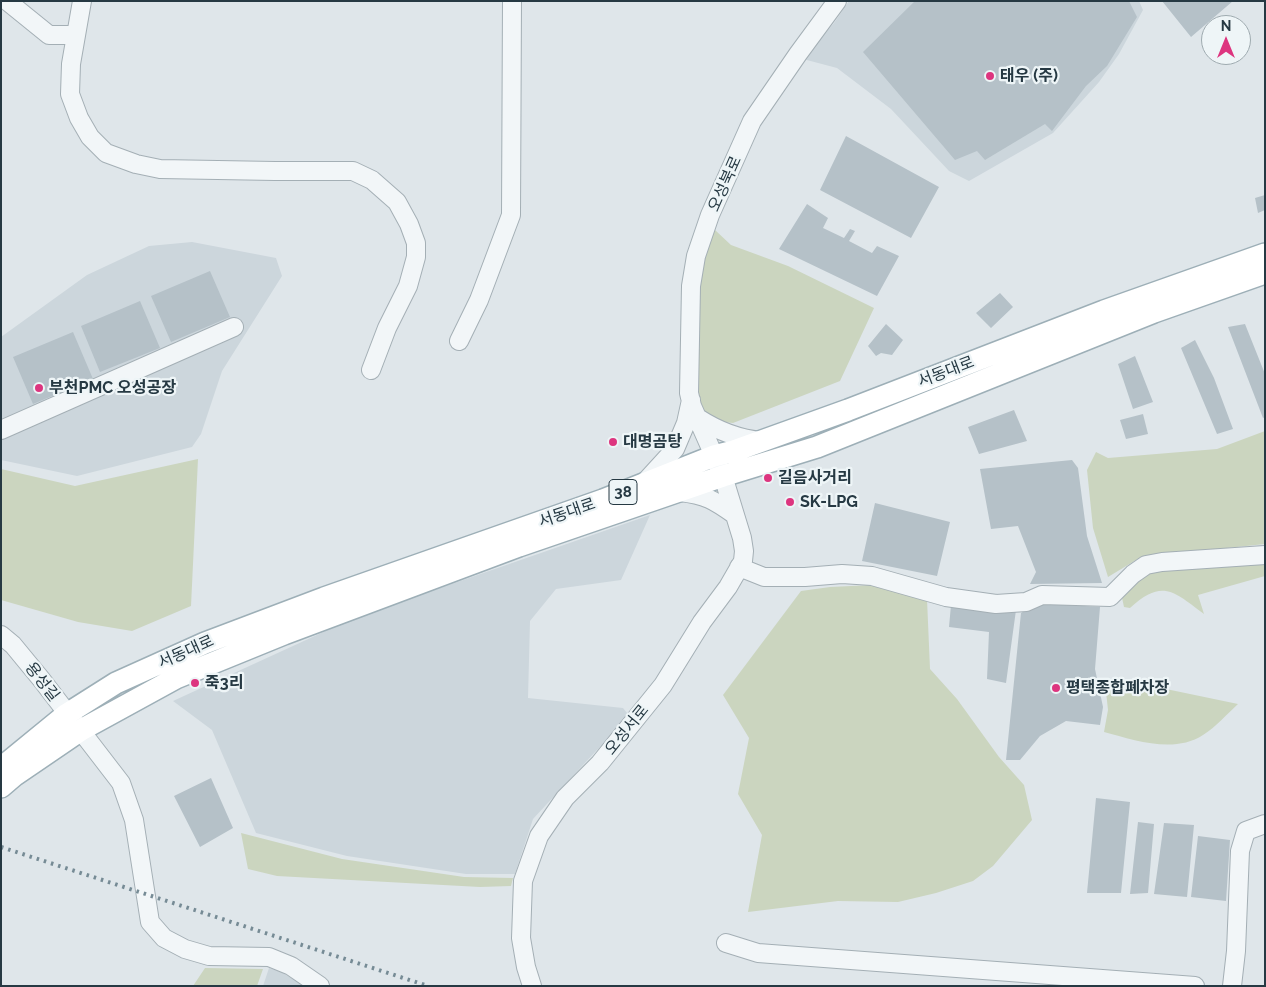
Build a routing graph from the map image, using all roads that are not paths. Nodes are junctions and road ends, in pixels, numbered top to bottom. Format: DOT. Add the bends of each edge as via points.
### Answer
graph roads {
  1 [pos="8,1"];
  2 [pos="82,1"];
  3 [pos="512,1"];
  4 [pos="837,1"];
  5 [pos="75,35"];
  6 [pos="1265,254"];
  7 [pos="1265,272"];
  8 [pos="234,327"];
  9 [pos="459,341"];
  10 [pos="371,370"];
  11 [pos="690,396"];
  12 [pos="698,418"];
  13 [pos="1,430"];
  14 [pos="762,441"];
  15 [pos="714,456"];
  16 [pos="723,476"];
  17 [pos="643,484"];
  18 [pos="680,492"];
  19 [pos="735,515"];
  20 [pos="1265,555"];
  21 [pos="739,567"];
  22 [pos="1,635"];
  23 [pos="67,714"];
  24 [pos="81,730"];
  25 [pos="1,768"];
  26 [pos="1,787"];
  27 [pos="1265,824"];
  28 [pos="726,943"];
  29 [pos="320,986"];
  30 [pos="532,986"];
  31 [pos="1195,986"];
  32 [pos="1232,986"];
  1 -- 5 [label="street" via="49,35"];
  2 -- 5 [label="street"];
  3 -- 9 [label="street" via="511,214 479,300"];
  4 -- 11 [label="street, 오성북로" via="752,121 710,215 696,256 691,286"];
  5 -- 10 [label="street" via="70,94 90,137 106,153 160,169 353,171 372,180 397,202 416,243 416,257 408,286"];
  6 -- 14 [label="main road, 서동대로 / 38" via="1104,311"];
  7 -- 16 [label="main road, 서동대로 / 38" via="1145,315 817,447"];
  8 -- 13 [label="street"];
  11 -- 12 [label="street, 오성서로"];
  11 -- 17 [label="street" via="686,423 674,450"];
  12 -- 14 [label="street" via="736,437"];
  12 -- 15 [label="street, 오성서로"];
  14 -- 15 [label="main road, 서동대로 / 38"];
  15 -- 16 [label="street, 오성서로"];
  15 -- 17 [label="main road, 서동대로 / 38"];
  16 -- 18 [label="main road, 서동대로 / 38"];
  16 -- 19 [label="street, 오성서로"];
  17 -- 23 [label="main road, 서동대로 / 38" via="205,643 116,683"];
  18 -- 19 [label="street" via="712,499"];
  18 -- 24 [label="main road, 서동대로 / 38" via="519,546 284,634 176,678"];
  19 -- 21 [label="street, 오성서로" via="744,551"];
  20 -- 21 [label="street" via="1146,565 1110,597 1042,595 1026,602 996,604 946,597 872,576 764,577"];
  21 -- 30 [label="street, 오성서로" via="664,685 600,763 565,798 539,836 523,881 521,938"];
  22 -- 23 [label="street, 용성길" via="13,645"];
  23 -- 24 [label="street, 용성길"];
  23 -- 25 [label="main road, 서동대로 / 38"];
  24 -- 26 [label="main road, 서동대로 / 38"];
  24 -- 29 [label="street, 용성길" via="121,783 134,820 150,922 164,938 209,956 269,956"];
  27 -- 32 [label="street" via="1246,831 1240,851"];
  28 -- 31 [label="street" via="758,953"];
}
